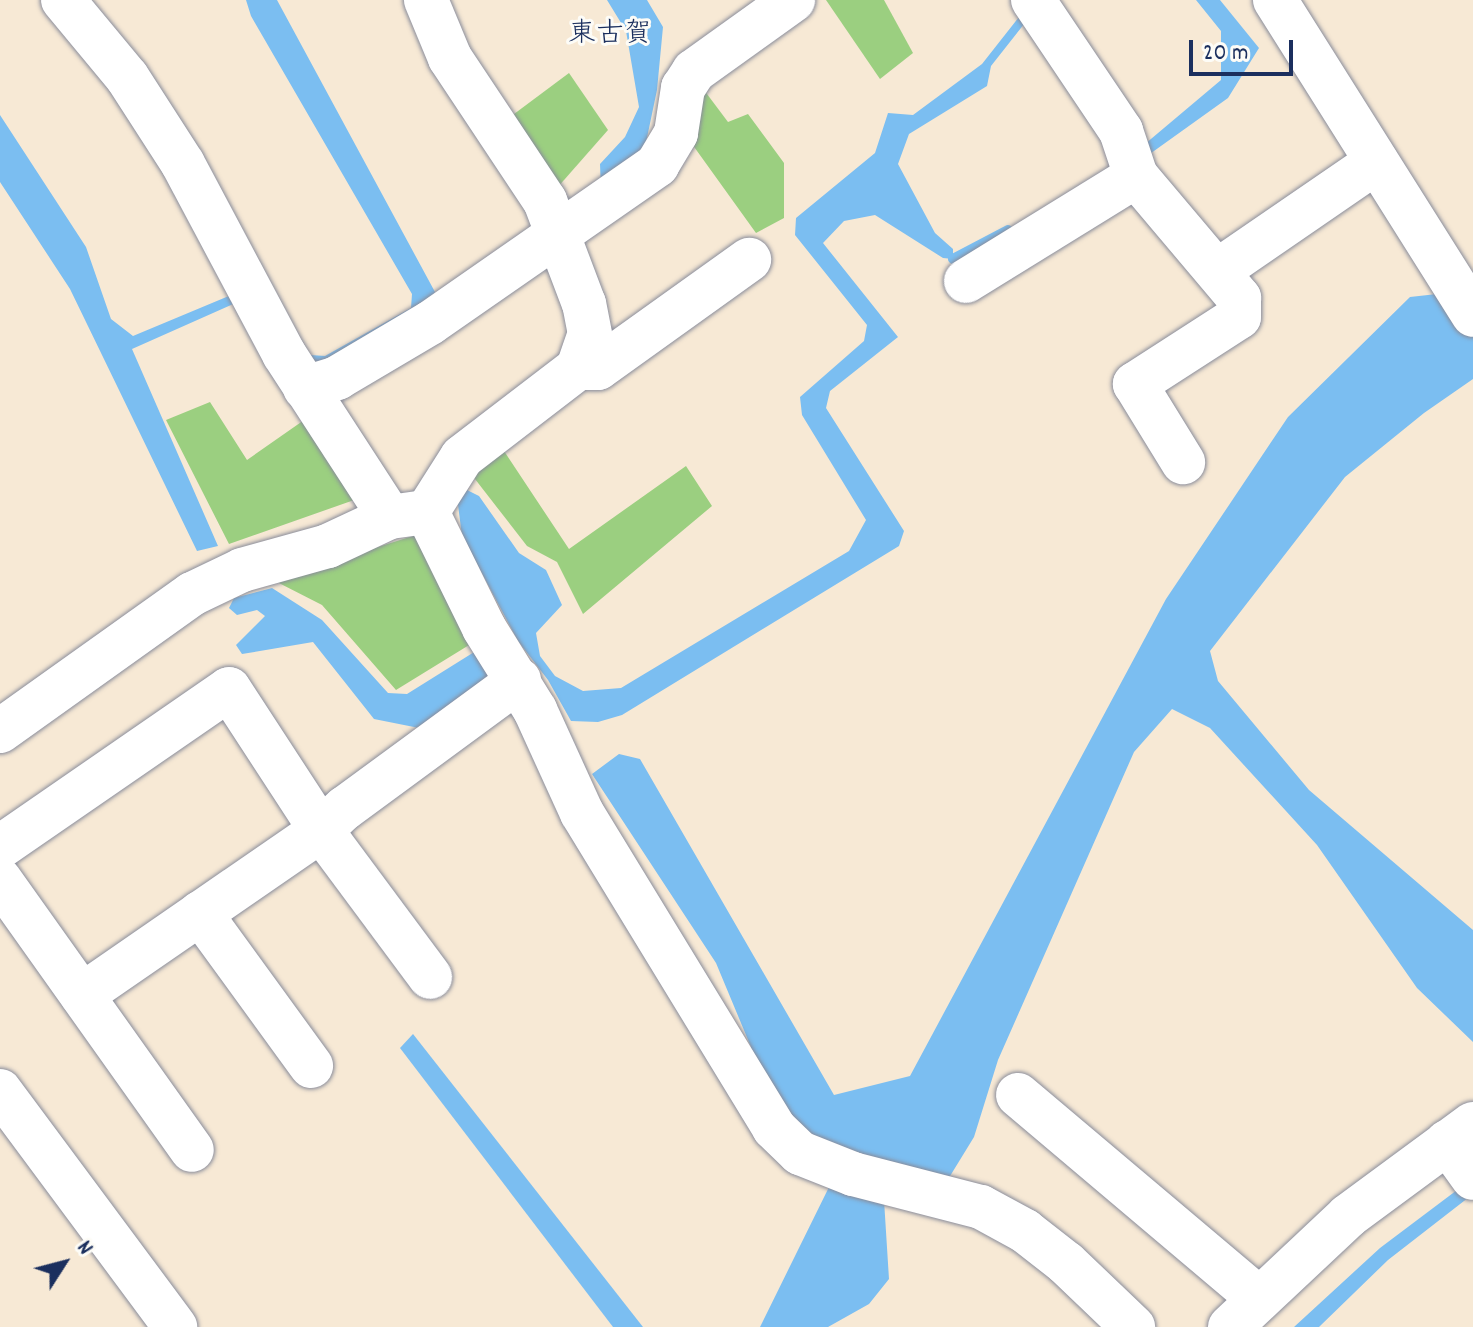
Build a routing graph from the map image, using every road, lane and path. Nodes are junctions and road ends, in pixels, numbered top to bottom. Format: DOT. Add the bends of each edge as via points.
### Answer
graph roads {
  1 [pos="63,0"];
  2 [pos="426,0"];
  3 [pos="1033,0"];
  4 [pos="1275,0"];
  5 [pos="778,4"];
  6 [pos="1376,162"];
  7 [pos="1136,176"];
  8 [pos="559,236"];
  9 [pos="749,260"];
  10 [pos="1219,270"];
  11 [pos="966,281"];
  12 [pos="1466,304"];
  13 [pos="578,368"];
  14 [pos="305,388"];
  15 [pos="1183,462"];
  16 [pos="408,514"];
  17 [pos="519,680"];
  18 [pos="0,731"];
  19 [pos="321,830"];
  20 [pos="0,847"];
  21 [pos="0,880"];
  22 [pos="200,913"];
  23 [pos="430,977"];
  24 [pos="82,995"];
  25 [pos="311,1066"];
  26 [pos="0,1091"];
  27 [pos="1018,1095"];
  28 [pos="192,1150"];
  29 [pos="1464,1153"];
  30 [pos="1244,1312"];
  31 [pos="175,1327"];
  32 [pos="1133,1327"];
  1 -- 14 [label="street" via="127,77 183,164"];
  2 -- 8 [label="street" via="450,58 545,201"];
  3 -- 7 [label="street" via="1121,131"];
  4 -- 6 [label="street"];
  5 -- 8 [label="street" via="694,71 683,88 676,133 657,165"];
  6 -- 10 [label="street"];
  6 -- 12 [label="street"];
  7 -- 10 [label="street"];
  7 -- 11 [label="street"];
  8 -- 13 [label="street" via="590,334"];
  8 -- 14 [label="street" via="430,323 337,378"];
  9 -- 13 [label="street" via="598,368"];
  10 -- 15 [label="street" via="1239,298 1239,317 1135,384"];
  13 -- 16 [label="street" via="462,457"];
  14 -- 16 [label="street"];
  16 -- 17 [label="street"];
  16 -- 18 [label="street" via="328,546 242,570 192,594"];
  17 -- 19 [label="street"];
  17 -- 32 [label="street" via="582,813 774,1128 800,1153 853,1174 981,1207 1025,1231"];
  19 -- 20 [label="street" via="229,689"];
  19 -- 22 [label="street"];
  19 -- 23 [label="street"];
  21 -- 24 [label="street"];
  22 -- 24 [label="street"];
  22 -- 25 [label="street"];
  24 -- 28 [label="street"];
  26 -- 31 [label="street"];
  27 -- 30 [label="street"];
  29 -- 30 [label="street" via="1348,1216"];
}
